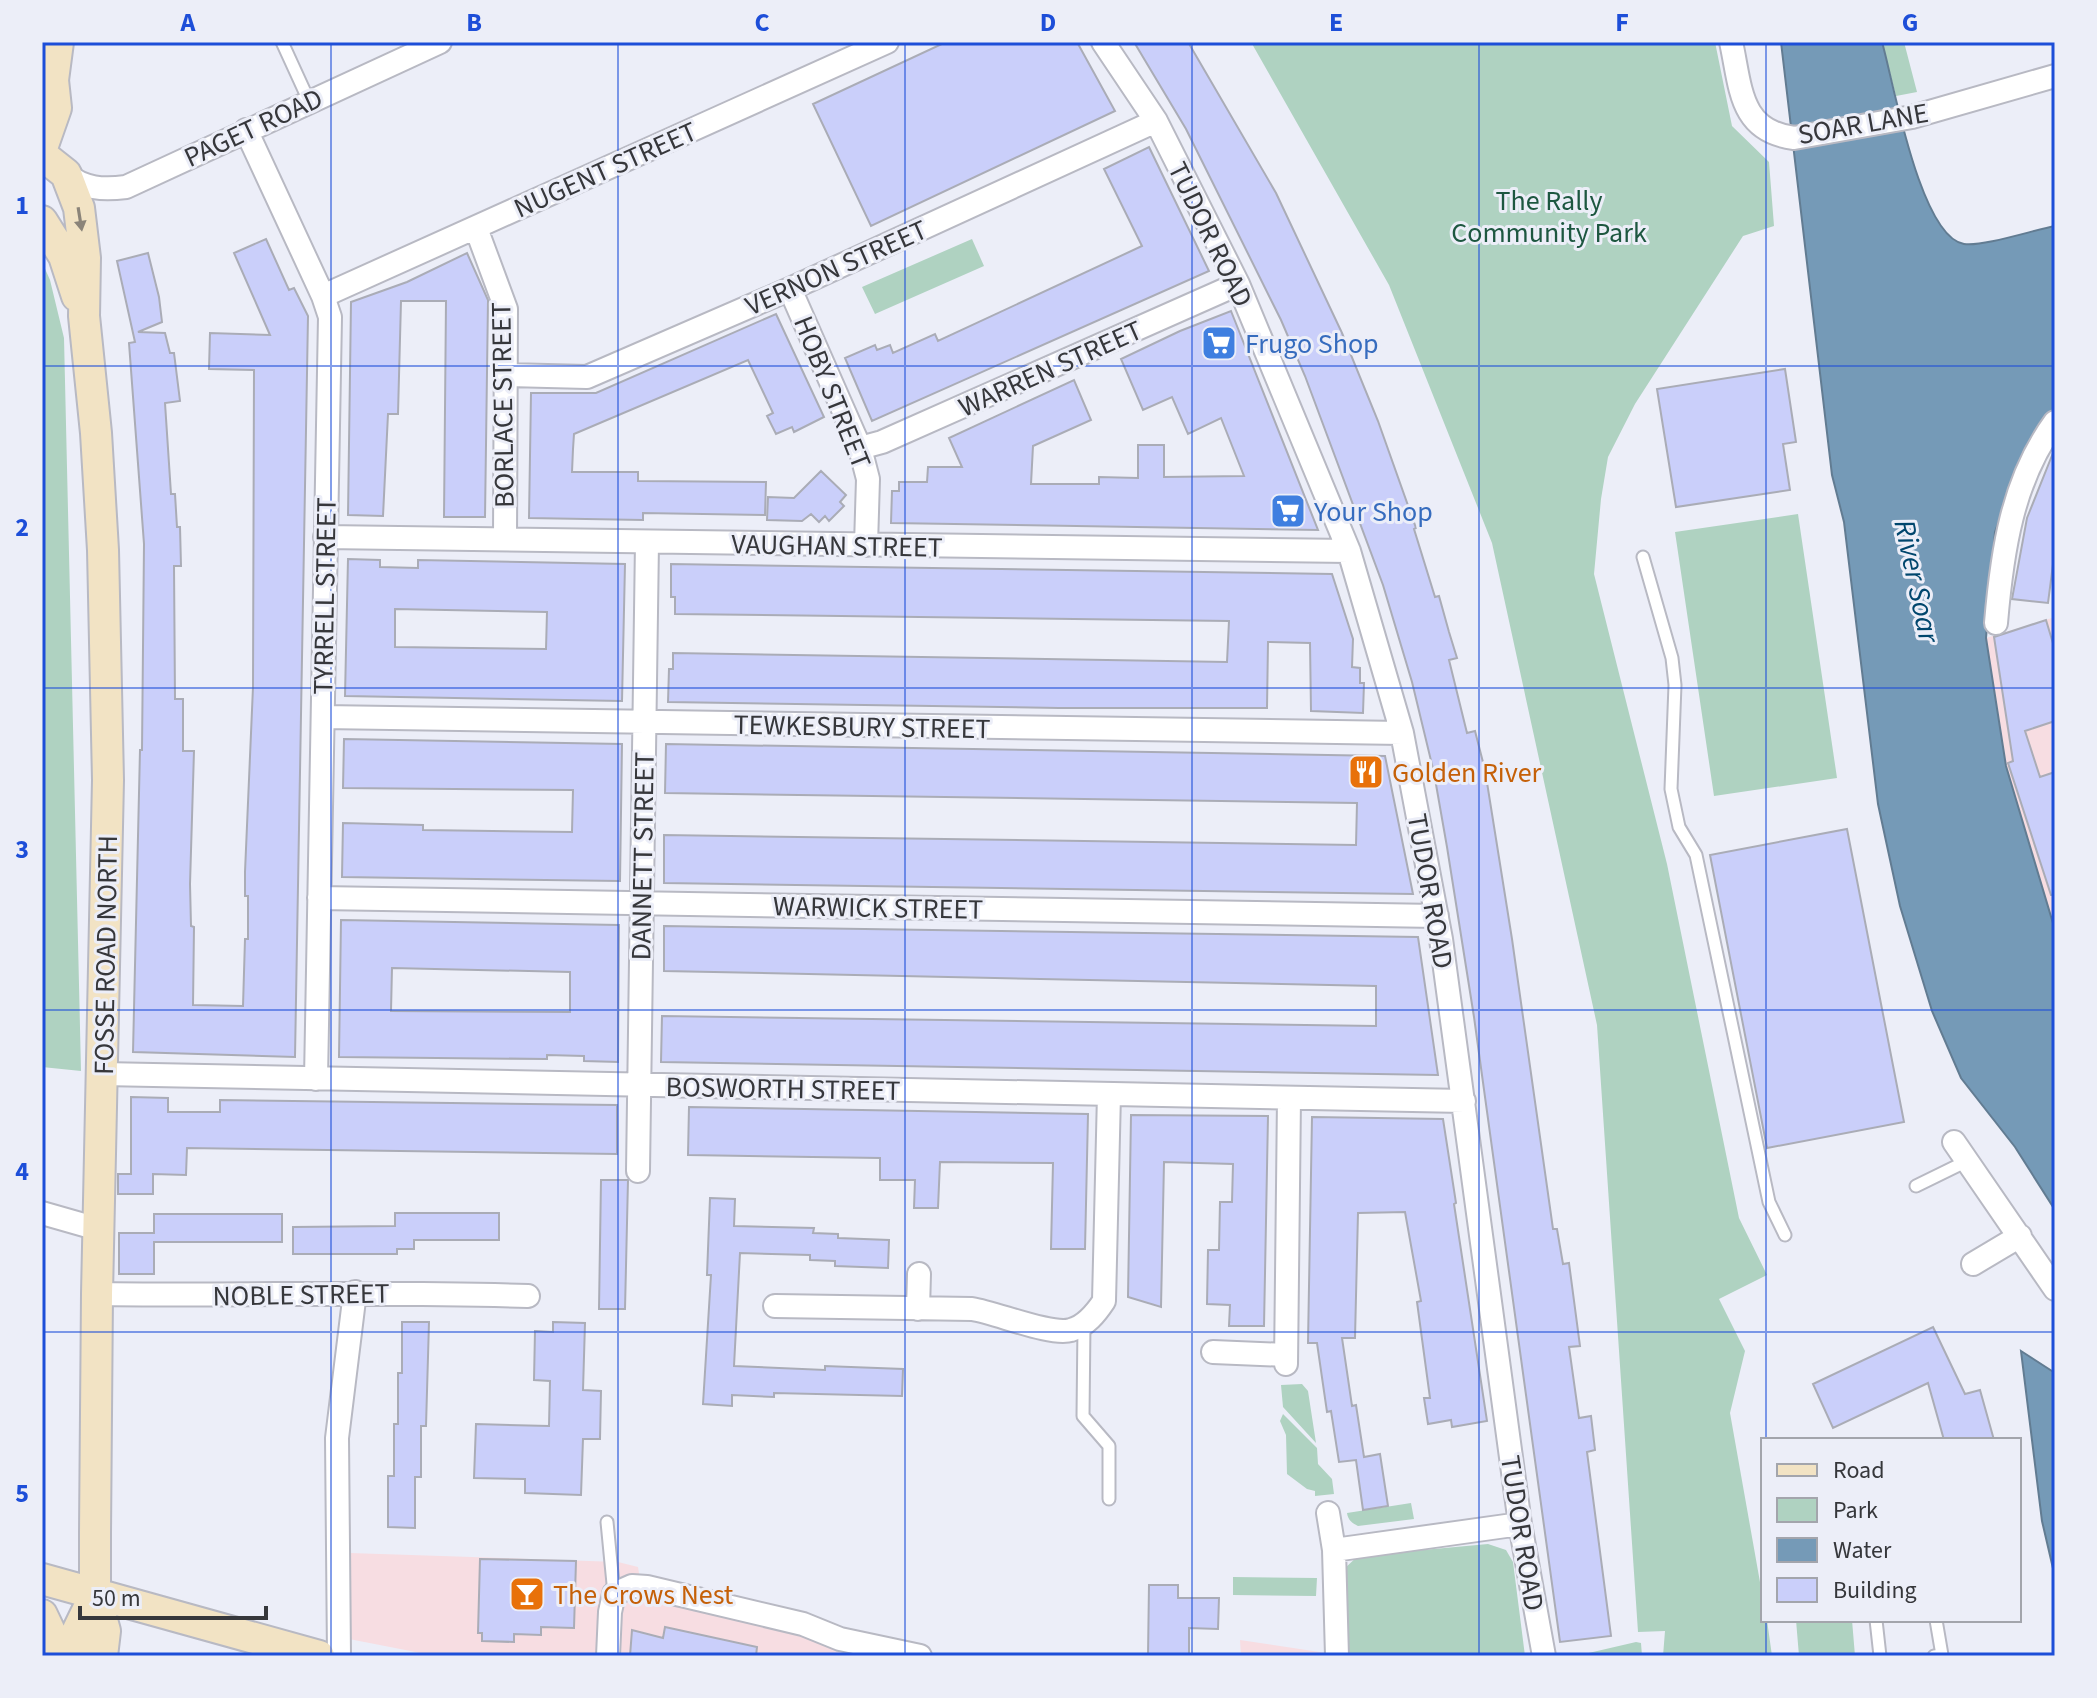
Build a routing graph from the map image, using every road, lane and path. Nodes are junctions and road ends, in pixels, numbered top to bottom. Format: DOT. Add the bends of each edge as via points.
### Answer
graph roads {
  1 [pos="58,42"];
  2 [pos="282,42"];
  3 [pos="440,42"];
  4 [pos="887,42"];
  5 [pos="1103,42"];
  6 [pos="1731,42"];
  7 [pos="2055,76"];
  8 [pos="48,85"];
  9 [pos="309,101"];
  10 [pos="1156,121"];
  11 [pos="246,130"];
  12 [pos="42,148"];
  13 [pos="42,155"];
  14 [pos="66,174"];
  15 [pos="42,221"];
  16 [pos="476,228"];
  17 [pos="1238,284"];
  18 [pos="790,289"];
  19 [pos="323,296"];
  20 [pos="84,316"];
  21 [pos="507,375"];
  22 [pos="2055,422"];
  23 [pos="860,448"];
  24 [pos="325,537"];
  25 [pos="505,539"];
  26 [pos="647,542"];
  27 [pos="866,545"];
  28 [pos="1349,551"];
  29 [pos="1643,557"];
  30 [pos="1996,623"];
  31 [pos="323,717"];
  32 [pos="645,722"];
  33 [pos="1402,733"];
  34 [pos="319,898"];
  35 [pos="641,904"];
  36 [pos="1437,916"];
  37 [pos="102,1074"];
  38 [pos="316,1079"];
  39 [pos="638,1086"];
  40 [pos="1109,1094"];
  41 [pos="1289,1098"];
  42 [pos="1464,1101"];
  43 [pos="1960,1152"];
  44 [pos="638,1171"];
  45 [pos="1916,1186"];
  46 [pos="42,1213"];
  47 [pos="98,1229"];
  48 [pos="1785,1235"];
  49 [pos="2020,1236"];
  50 [pos="1973,1264"];
  51 [pos="919,1274"];
  52 [pos="2055,1289"];
  53 [pos="355,1292"];
  54 [pos="97,1294"];
  55 [pos="517,1296"];
  56 [pos="775,1306"];
  57 [pos="918,1309"];
  58 [pos="1084,1323"];
  59 [pos="1213,1352"];
  60 [pos="1109,1499"];
  61 [pos="1328,1513"];
  62 [pos="607,1522"];
  63 [pos="1520,1524"];
  64 [pos="1334,1550"];
  65 [pos="42,1579"];
  66 [pos="614,1594"];
  67 [pos="95,1595"];
  68 [pos="42,1615"];
  69 [pos="1876,1622"];
  70 [pos="1936,1622"];
  71 [pos="839,1648"];
  72 [pos="55,1656"];
  73 [pos="75,1656"];
  74 [pos="102,1656"];
  75 [pos="319,1656"];
  76 [pos="339,1656"];
  77 [pos="608,1656"];
  78 [pos="920,1656"];
  79 [pos="1337,1656"];
  80 [pos="1544,1656"];
  81 [pos="1880,1656"];
  82 [pos="1941,1656"];
  1 -- 8 [label="street"];
  2 -- 9 [label="lane"];
  3 -- 9 [label="street, PAGET ROAD"];
  4 -- 16 [label="street, NUGENT STREET"];
  5 -- 10 [label="street, TUDOR ROAD"];
  6 -- 7 [label="street, SOAR LANE" via="1751,118 1776,136 1794,138 1902,120"];
  8 -- 12 [label="street" via="56,108"];
  9 -- 11 [label="street, PAGET ROAD"];
  10 -- 17 [label="street, TUDOR ROAD"];
  10 -- 18 [label="street, VERNON STREET"];
  11 -- 14 [label="street, PAGET ROAD" via="126,187 91,187"];
  11 -- 19 [label="street, TYRRELL STREET"];
  13 -- 14 [label="street"];
  14 -- 20 [label="street, FOSSE ROAD NORTH, one-way" via="79,208 84,245"];
  15 -- 20 [label="street, FOSSE ROAD NORTH" via="64,256"];
  16 -- 19 [label="street, NUGENT STREET"];
  16 -- 21 [label="street, BORLACE STREET" via="506,309"];
  17 -- 23 [label="street, WARREN STREET"];
  17 -- 28 [label="street, TUDOR ROAD"];
  18 -- 21 [label="street, VERNON STREET" via="587,377"];
  18 -- 23 [label="street, HOBY STREET"];
  19 -- 24 [label="street, TYRRELL STREET" via="330,317"];
  20 -- 37 [label="street, FOSSE ROAD NORTH" via="100,484 108,780"];
  21 -- 25 [label="street, BORLACE STREET"];
  22 -- 30 [label="street" via="2035,453 2006,536"];
  23 -- 27 [label="street, HOBY STREET" via="868,479"];
  24 -- 25 [label="street, VAUGHAN STREET"];
  24 -- 31 [label="street, TYRRELL STREET"];
  25 -- 26 [label="street, VAUGHAN STREET"];
  26 -- 27 [label="street, VAUGHAN STREET"];
  26 -- 32 [label="street, DANNETT STREET"];
  27 -- 28 [label="street, VAUGHAN STREET"];
  28 -- 33 [label="street, TUDOR ROAD"];
  29 -- 48 [label="lane" via="1672,658 1671,789 1679,827 1696,855 1769,1202"];
  31 -- 32 [label="street, TEWKESBURY STREET"];
  31 -- 34 [label="street, TYRRELL STREET"];
  32 -- 33 [label="street, TEWKESBURY STREET"];
  32 -- 35 [label="street, DANNETT STREET"];
  33 -- 36 [label="street, TUDOR ROAD"];
  34 -- 35 [label="street, WARWICK STREET"];
  34 -- 38 [label="street, TYRRELL STREET"];
  35 -- 36 [label="street, WARWICK STREET"];
  35 -- 39 [label="street, DANNETT STREET"];
  36 -- 42 [label="street, TUDOR ROAD"];
  37 -- 38 [label="street, BOSWORTH STREET"];
  37 -- 47 [label="street, FOSSE ROAD NORTH"];
  38 -- 39 [label="street, BOSWORTH STREET"];
  39 -- 40 [label="street, BOSWORTH STREET"];
  39 -- 44 [label="street, DANNETT STREET"];
  40 -- 41 [label="street, BOSWORTH STREET"];
  40 -- 58 [label="street" via="1104,1301"];
  41 -- 42 [label="street, BOSWORTH STREET"];
  41 -- 59 [label="street" via="1286,1360"];
  42 -- 63 [label="street, TUDOR ROAD"];
  43 -- 45 [label="lane"];
  43 -- 49 [label="street"];
  46 -- 47 [label="street"];
  47 -- 54 [label="street, FOSSE ROAD NORTH"];
  49 -- 50 [label="street"];
  49 -- 52 [label="street"];
  51 -- 57 [label="street"];
  53 -- 54 [label="street, NOBLE STREET"];
  53 -- 55 [label="street, NOBLE STREET"];
  53 -- 76 [label="street" via="337,1438 346,1570"];
  54 -- 67 [label="street, FOSSE ROAD NORTH"];
  56 -- 57 [label="street"];
  57 -- 58 [label="street" via="984,1310 1057,1331"];
  58 -- 60 [label="lane" via="1083,1416 1109,1446"];
  61 -- 64 [label="street"];
  62 -- 66 [label="lane"];
  63 -- 64 [label="street"];
  63 -- 80 [label="street, TUDOR ROAD"];
  64 -- 79 [label="street"];
  65 -- 67 [label="street"];
  66 -- 71 [label="street" via="632,1586 647,1587 803,1624"];
  66 -- 77 [label="street"];
  67 -- 73 [label="street" via="78,1630"];
  67 -- 74 [label="street" via="105,1631"];
  67 -- 75 [label="street"];
  68 -- 72 [label="street"];
  69 -- 81 [label="lane"];
  70 -- 82 [label="lane"];
  71 -- 78 [label="street"];
}
